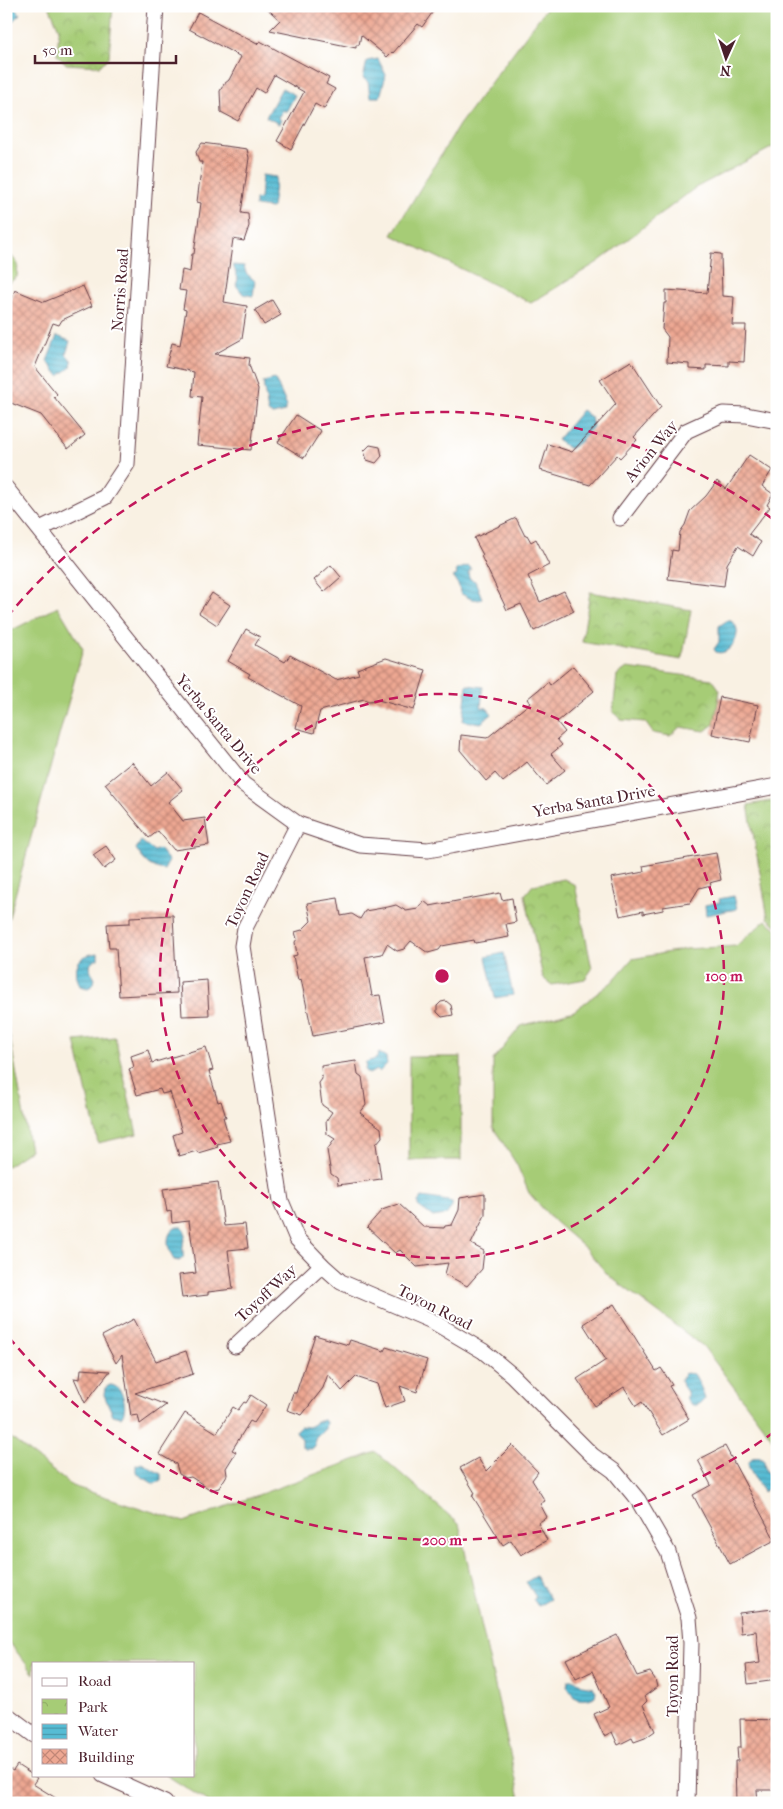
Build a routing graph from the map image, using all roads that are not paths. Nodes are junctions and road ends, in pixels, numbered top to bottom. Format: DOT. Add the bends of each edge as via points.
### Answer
graph roads {
  1 [pos="156,6"];
  2 [pos="777,421"];
  3 [pos="6,488"];
  4 [pos="620,518"];
  5 [pos="40,529"];
  6 [pos="777,786"];
  7 [pos="298,824"];
  8 [pos="322,1265"];
  9 [pos="235,1346"];
  10 [pos="6,1714"];
  11 [pos="32,1734"];
  12 [pos="105,1776"];
  13 [pos="165,1803"];
  14 [pos="687,1803"];
  1 -- 5 [label="street, Norris Road" via="127,464 104,497"];
  2 -- 4 [label="street, Avion Way" via="724,414 686,431"];
  3 -- 5 [label="street, Yerba Santa Drive"];
  5 -- 7 [label="street, Yerba Santa Drive" via="243,784"];
  6 -- 7 [label="street, Yerba Santa Drive" via="428,850 360,845"];
  7 -- 8 [label="street, Toyon Road" via="245,928 242,946 280,1201 297,1239"];
  8 -- 9 [label="street, Toyoff Way"];
  8 -- 14 [label="street, Toyon Road" via="341,1282 432,1321 483,1352 512,1375 592,1455 614,1471 638,1500 668,1552 689,1618"];
  10 -- 11 [label="street"];
  12 -- 13 [label="street"];
}
